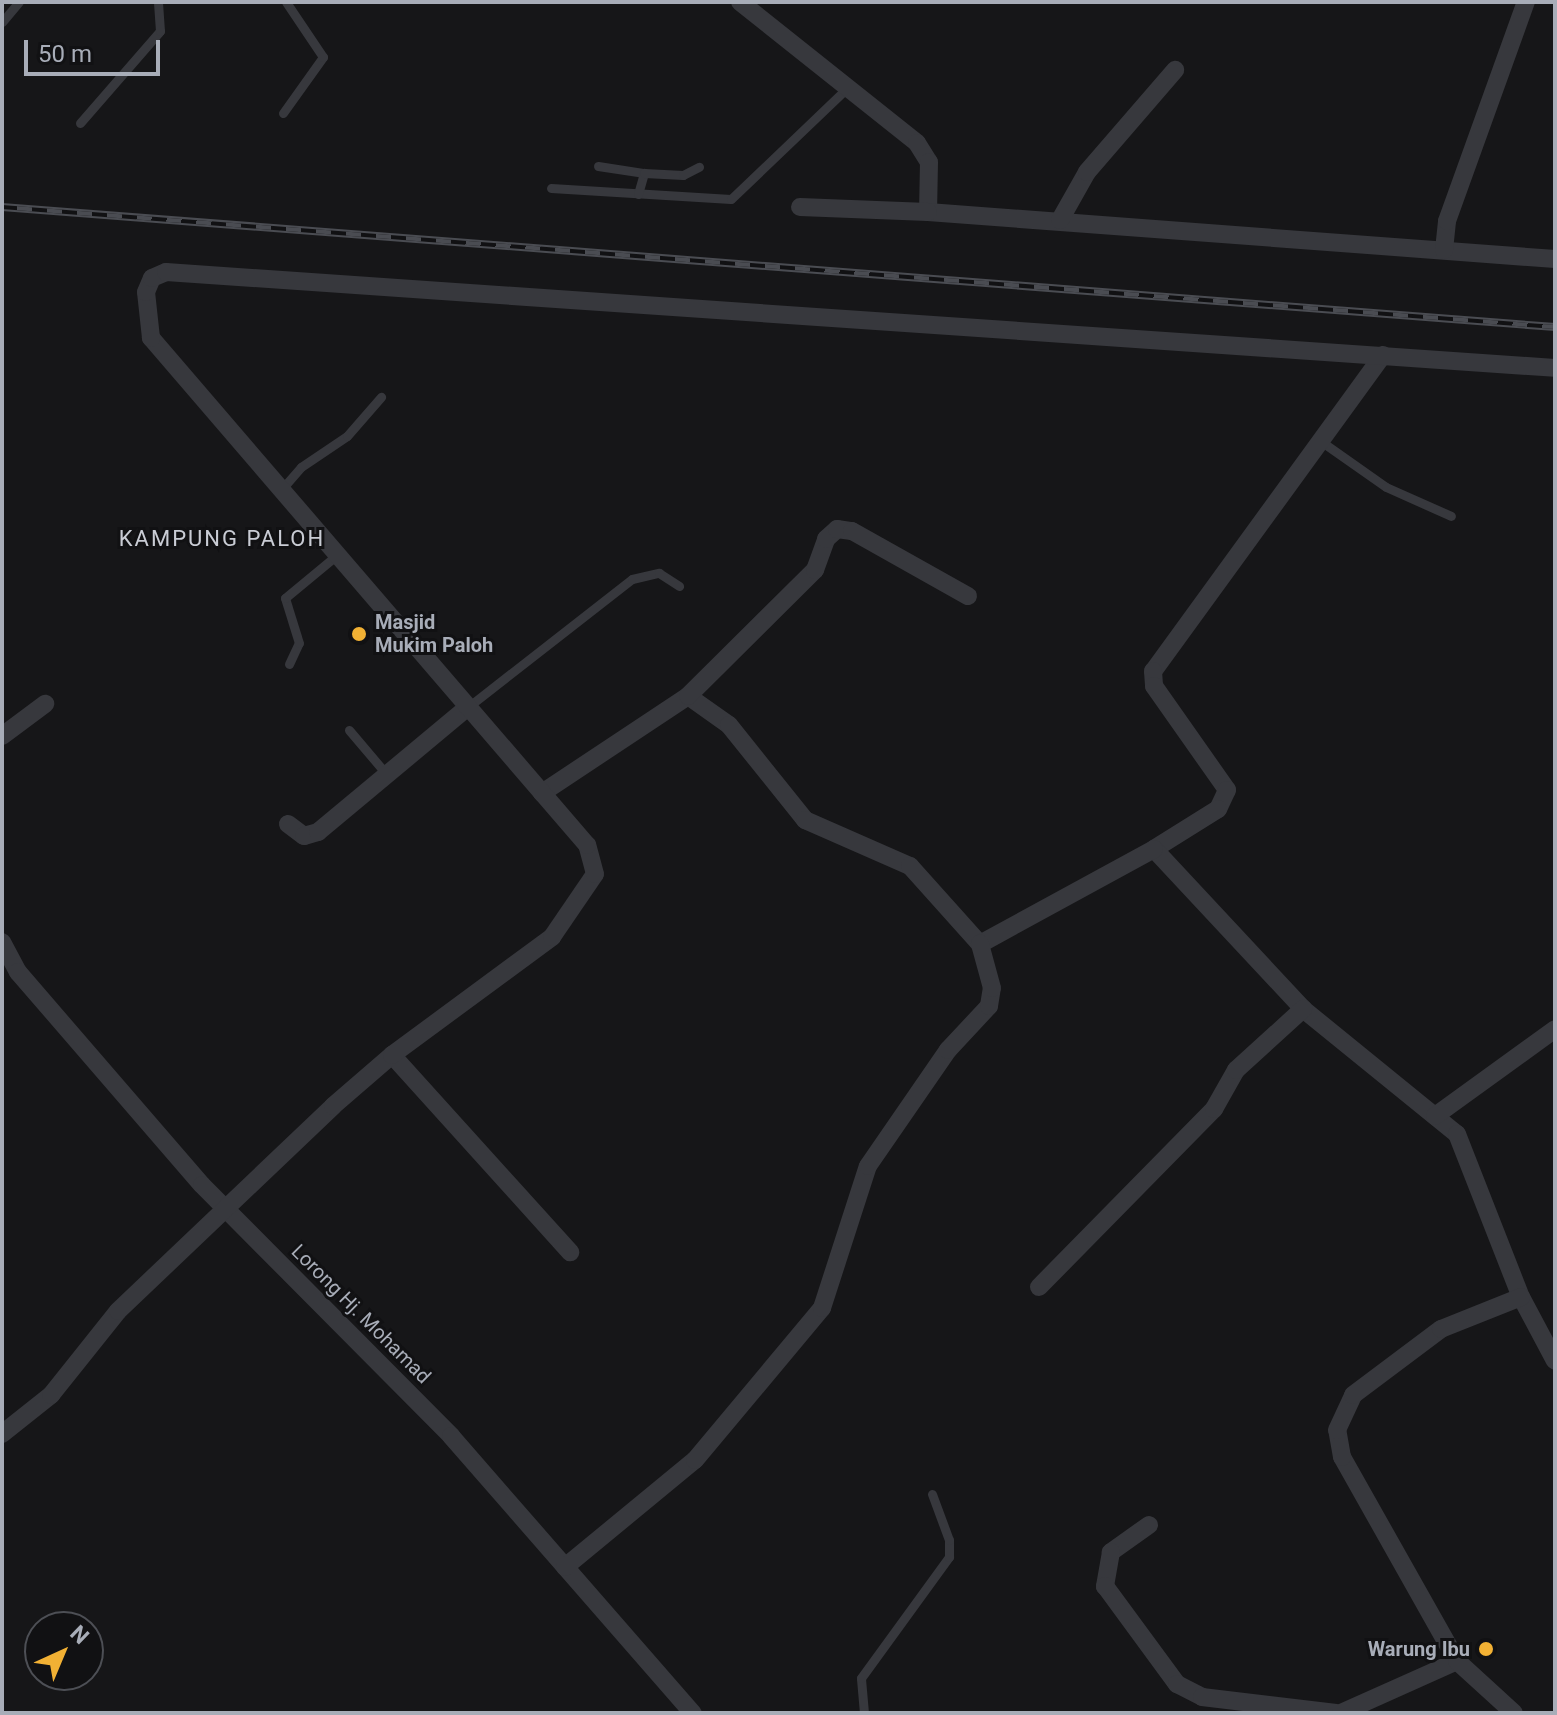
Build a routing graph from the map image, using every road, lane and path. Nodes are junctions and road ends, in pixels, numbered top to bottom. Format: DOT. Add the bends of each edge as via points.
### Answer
graph roads {
  1 [pos="19,2"];
  2 [pos="158,2"];
  3 [pos="286,2"];
  4 [pos="740,2"];
  5 [pos="1526,2"];
  6 [pos="2,22"];
  7 [pos="1175,70"];
  8 [pos="848,87"];
  9 [pos="283,113"];
  10 [pos="80,123"];
  11 [pos="598,166"];
  12 [pos="699,167"];
  13 [pos="644,173"];
  14 [pos="551,188"];
  15 [pos="638,194"];
  16 [pos="800,207"];
  17 [pos="928,212"];
  18 [pos="1060,220"];
  19 [pos="1444,250"];
  20 [pos="1555,259"];
  21 [pos="1383,355"];
  22 [pos="1555,368"];
  23 [pos="381,397"];
  24 [pos="1322,442"];
  25 [pos="281,490"];
  26 [pos="1451,516"];
  27 [pos="337,555"];
  28 [pos="679,586"];
  29 [pos="968,596"];
  30 [pos="289,664"];
  31 [pos="688,696"];
  32 [pos="45,704"];
  33 [pos="468,707"];
  34 [pos="349,730"];
  35 [pos="2,736"];
  36 [pos="388,776"];
  37 [pos="542,793"];
  38 [pos="288,824"];
  39 [pos="1154,849"];
  40 [pos="2,942"];
  41 [pos="980,944"];
  42 [pos="1303,1009"];
  43 [pos="1555,1029"];
  44 [pos="392,1055"];
  45 [pos="1435,1116"];
  46 [pos="227,1210"];
  47 [pos="570,1252"];
  48 [pos="1039,1287"];
  49 [pos="1521,1297"];
  50 [pos="1555,1361"];
  51 [pos="2,1434"];
  52 [pos="932,1494"];
  53 [pos="1149,1525"];
  54 [pos="565,1567"];
  55 [pos="1457,1661"];
  56 [pos="693,1713"];
  57 [pos="864,1713"];
  58 [pos="1338,1713"];
  59 [pos="1514,1713"];
  1 -- 6 [label="lane"];
  2 -- 10 [label="lane" via="160,31"];
  3 -- 9 [label="lane" via="323,57"];
  4 -- 8 [label="street"];
  5 -- 19 [label="street" via="1447,221"];
  7 -- 18 [label="street" via="1087,172"];
  8 -- 15 [label="lane" via="734,197"];
  8 -- 17 [label="street" via="917,143 929,162"];
  11 -- 13 [label="lane"];
  12 -- 13 [label="lane" via="683,175"];
  13 -- 15 [label="lane"];
  14 -- 15 [label="lane"];
  16 -- 17 [label="street"];
  17 -- 18 [label="street"];
  18 -- 19 [label="street"];
  19 -- 20 [label="street"];
  21 -- 22 [label="street"];
  21 -- 24 [label="street"];
  21 -- 25 [label="street" via="158,273 146,292 151,338"];
  23 -- 25 [label="lane" via="347,436 301,467"];
  24 -- 26 [label="lane" via="1386,487"];
  24 -- 39 [label="street" via="1153,671 1154,686 1227,790 1218,809"];
  25 -- 27 [label="street"];
  27 -- 30 [label="lane" via="285,598 299,638"];
  27 -- 33 [label="street"];
  28 -- 33 [label="lane" via="659,573 632,579"];
  29 -- 31 [label="street" via="852,531 837,529 826,539 815,570"];
  31 -- 37 [label="street"];
  31 -- 41 [label="street" via="729,725 805,820 910,866"];
  32 -- 35 [label="street"];
  33 -- 36 [label="street"];
  33 -- 37 [label="street"];
  34 -- 36 [label="lane"];
  36 -- 38 [label="street" via="311,835 297,833"];
  37 -- 44 [label="street" via="593,854 591,887 552,937"];
  39 -- 41 [label="street"];
  39 -- 42 [label="street"];
  40 -- 46 [label="street, Lorong Hj. Mohamad" via="18,972"];
  41 -- 54 [label="street" via="991,979 989,1006 948,1050 868,1166 822,1308 695,1460"];
  42 -- 45 [label="street"];
  42 -- 48 [label="street" via="1236,1070 1214,1109"];
  43 -- 45 [label="street"];
  44 -- 46 [label="street"];
  44 -- 47 [label="street"];
  45 -- 49 [label="street" via="1459,1137"];
  46 -- 51 [label="street" via="118,1311 51,1395"];
  46 -- 54 [label="street, Lorong Hj. Mohamad" via="451,1436"];
  49 -- 50 [label="street"];
  49 -- 55 [label="street" via="1441,1329 1353,1395 1337,1430 1342,1457"];
  52 -- 57 [label="lane" via="949,1540 949,1557 861,1678"];
  53 -- 58 [label="street" via="1111,1552 1105,1586 1177,1684 1202,1697"];
  54 -- 56 [label="street, Lorong Hj. Mohamad"];
  55 -- 58 [label="street"];
  55 -- 59 [label="street"];
}
